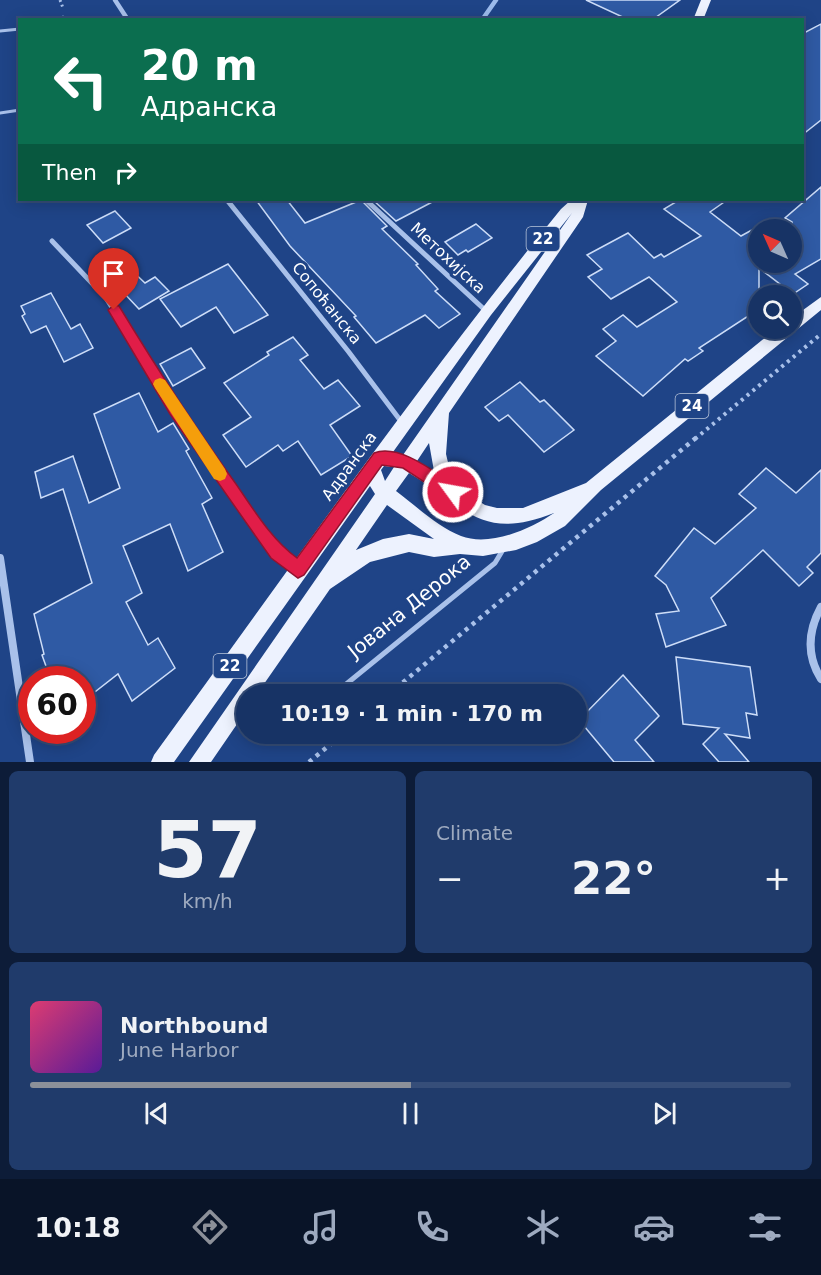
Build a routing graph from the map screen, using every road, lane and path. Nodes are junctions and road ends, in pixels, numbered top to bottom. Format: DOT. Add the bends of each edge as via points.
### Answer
graph roads {
  1 [pos="115,0"];
  2 [pos="706,0"];
  3 [pos="127,18"];
  4 [pos="699,18"];
  5 [pos="18,29"];
  6 [pos="0,31"];
  7 [pos="18,110"];
  8 [pos="0,114"];
  9 [pos="228,201"];
  10 [pos="367,201"];
  11 [pos="579,201"];
  12 [pos="580,201"];
  13 [pos="52,242"];
  14 [pos="821,302"];
  15 [pos="486,311"];
  16 [pos="802,318"];
  17 [pos="821,334"];
  18 [pos="774,339"];
  19 [pos="451,397"];
  20 [pos="403,425"];
  21 [pos="376,462"];
  22 [pos="406,462"];
  23 [pos="595,485"];
  24 [pos="384,492"];
  25 [pos="453,492"];
  26 [pos="461,545"];
  27 [pos="505,546"];
  28 [pos="0,558"];
  29 [pos="298,569"];
  30 [pos="323,585"];
  31 [pos="821,607"];
  32 [pos="821,680"];
  33 [pos="346,684"];
  34 [pos="401,684"];
  35 [pos="331,744"];
  36 [pos="30,762"];
  37 [pos="161,762"];
  38 [pos="199,762"];
  39 [pos="309,762"];
  1 -- 3 [label="street"];
  2 -- 4 [label="main road"];
  5 -- 6 [label="lane"];
  7 -- 8 [label="lane"];
  9 -- 20 [label="street, Сопоћанска"];
  10 -- 15 [label="street, Метохијска"];
  11 -- 15 [label="main road, Адранска / 22" via="565,212"];
  12 -- 19 [label="main road, Адранска / 22" via="577,217"];
  13 -- 29 [label="street" via="105,298 175,409 276,553"];
  14 -- 16 [label="main road"];
  15 -- 20 [label="main road, Адранска / 22"];
  17 -- 34 [label="path"];
  18 -- 23 [label="main road, Јована Дерока / 24"];
  19 -- 22 [label="main road, Адранска / 22"];
  19 -- 25 [label="main road, 24" via="439,428 436,452 440,471"];
  20 -- 21 [label="main road, Адранска / 22"];
  21 -- 22 [label="main road"];
  21 -- 24 [label="main road, Јована Дерока" via="378,486"];
  21 -- 29 [label="main road, Адранска / 22"];
  22 -- 24 [label="main road, Адранска / 22"];
  22 -- 25 [label="main road, Јована Дерока"];
  23 -- 25 [label="main road, Јована Дерока / 24" via="542,510 512,517 482,513"];
  23 -- 27 [label="main road, Јована Дерока / 24" via="543,530"];
  24 -- 26 [label="main road, Јована Дерока"];
  24 -- 30 [label="main road, Адранска / 22"];
  26 -- 27 [label="main road, Јована Дерока / 24"];
  26 -- 30 [label="main road" via="434,548 409,543 383,548 364,555"];
  27 -- 33 [label="lane, Јована Дерока" via="495,563"];
  28 -- 36 [label="street"];
  29 -- 37 [label="main road, Адранска / 22"];
  30 -- 38 [label="main road, 22"];
  31 -- 32 [label="street" via="812,625 809,646 814,670"];
  35 -- 39 [label="path"];
}
